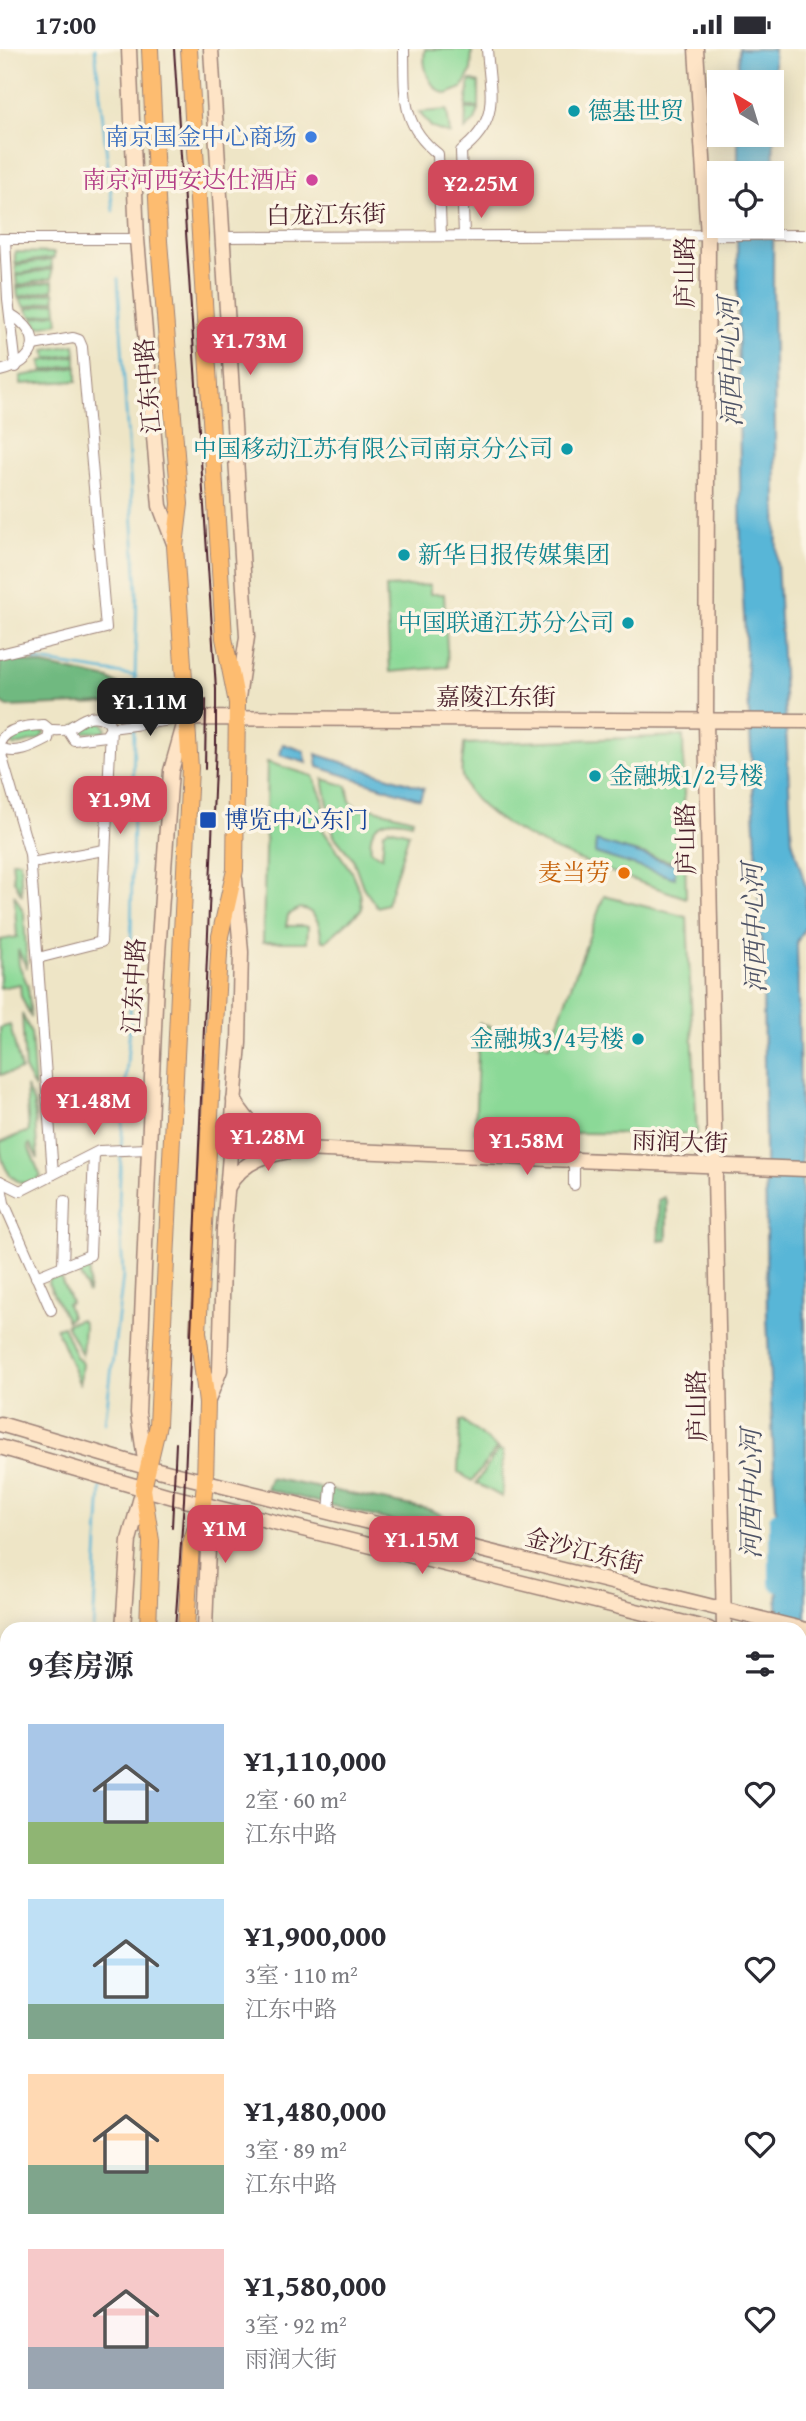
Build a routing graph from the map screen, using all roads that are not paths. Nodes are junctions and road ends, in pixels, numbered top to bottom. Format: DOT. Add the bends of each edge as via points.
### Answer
graph roads {
  1 [pos="129,49"];
  2 [pos="150,49"];
  3 [pos="189,49"];
  4 [pos="211,49"];
  5 [pos="404,49"];
  6 [pos="487,49"];
  7 [pos="696,49"];
  8 [pos="707,220"];
  9 [pos="440,235"];
  10 [pos="464,235"];
  11 [pos="784,235"];
  12 [pos="806,235"];
  13 [pos="707,236"];
  14 [pos="224,237"];
  15 [pos="708,238"];
  16 [pos="3,239"];
  17 [pos="137,239"];
  18 [pos="10,314"];
  19 [pos="33,345"];
  20 [pos="16,367"];
  21 [pos="0,371"];
  22 [pos="175,546"];
  23 [pos="0,654"];
  24 [pos="236,711"];
  25 [pos="186,718"];
  26 [pos="706,721"];
  27 [pos="799,721"];
  28 [pos="111,728"];
  29 [pos="67,729"];
  30 [pos="50,730"];
  31 [pos="0,747"];
  32 [pos="104,851"];
  33 [pos="31,863"];
  34 [pos="234,870"];
  35 [pos="38,958"];
  36 [pos="234,1100"];
  37 [pos="148,1149"];
  38 [pos="301,1149"];
  39 [pos="94,1154"];
  40 [pos="573,1161"];
  41 [pos="715,1167"];
  42 [pos="806,1168"];
  43 [pos="53,1174"];
  44 [pos="0,1181"];
  45 [pos="574,1185"];
  46 [pos="227,1188"];
  47 [pos="65,1201"];
  48 [pos="63,1266"];
  49 [pos="36,1277"];
  50 [pos="51,1310"];
  51 [pos="207,1403"];
  52 [pos="0,1424"];
  53 [pos="0,1447"];
  54 [pos="146,1467"];
  55 [pos="205,1482"];
  56 [pos="331,1487"];
  57 [pos="143,1489"];
  58 [pos="203,1503"];
  59 [pos="329,1512"];
  60 [pos="724,1609"];
  61 [pos="123,1622"];
  62 [pos="148,1622"];
  63 [pos="186,1622"];
  64 [pos="205,1622"];
  65 [pos="678,1622"];
  66 [pos="724,1622"];
  67 [pos="775,1622"];
  1 -- 17 [label="street"];
  2 -- 22 [label="main road, 江东中路" via="159,241 180,504"];
  3 -- 24 [label="main road" via="224,638"];
  4 -- 14 [label="street"];
  5 -- 9 [label="street" via="408,114 417,135 438,154"];
  6 -- 10 [label="street" via="490,111 485,128 461,151"];
  7 -- 8 [label="street, 庐山路"];
  9 -- 10 [label="street, 白龙江东街"];
  9 -- 14 [label="street, 白龙江东街"];
  10 -- 13 [label="street, 白龙江东街"];
  11 -- 12 [label="street, 白龙江东街"];
  14 -- 24 [label="street" via="247,637"];
  15 -- 26 [label="street, 庐山路"];
  16 -- 17 [label="street"];
  16 -- 18 [label="street"];
  17 -- 22 [label="street" via="160,506"];
  18 -- 19 [label="street" via="26,326"];
  18 -- 20 [label="street"];
  19 -- 20 [label="street" via="29,359"];
  19 -- 23 [label="street" via="73,338 82,347 106,628"];
  20 -- 21 [label="street"];
  22 -- 25 [label="main road, 江东中路"];
  24 -- 25 [label="street, 嘉陵江东街"];
  24 -- 26 [label="street, 嘉陵江东街"];
  24 -- 34 [label="main road"];
  25 -- 28 [label="street"];
  25 -- 37 [label="street, 江东中路" via="171,771"];
  25 -- 54 [label="main road, 江东中路" via="190,768 158,1425"];
  26 -- 27 [label="street, 嘉陵江东街"];
  26 -- 41 [label="street, 庐山路"];
  28 -- 29 [label="street" via="100,716 78,719"];
  28 -- 29 [label="street" via="106,736 81,741 74,740"];
  28 -- 32 [label="street"];
  29 -- 30 [label="street"];
  30 -- 31 [label="street" via="48,739 27,747 15,751"];
  30 -- 31 [label="street" via="44,725 9,731"];
  31 -- 33 [label="street"];
  32 -- 33 [label="street"];
  32 -- 35 [label="street" via="101,942"];
  33 -- 35 [label="street"];
  34 -- 36 [label="street" via="241,952"];
  34 -- 51 [label="main road" via="220,936 198,1332"];
  35 -- 43 [label="street"];
  36 -- 38 [label="street" via="254,1128"];
  36 -- 46 [label="street"];
  37 -- 39 [label="street"];
  37 -- 54 [label="street, 江东中路" via="138,1413"];
  38 -- 40 [label="street, 雨润大街"];
  38 -- 46 [label="street" via="255,1159 234,1174"];
  39 -- 43 [label="street"];
  39 -- 48 [label="street" via="90,1255"];
  40 -- 41 [label="street, 雨润大街"];
  40 -- 45 [label="street"];
  41 -- 42 [label="street, 雨润大街"];
  41 -- 60 [label="street, 庐山路"];
  43 -- 44 [label="street" via="20,1192"];
  44 -- 49 [label="street" via="4,1203"];
  46 -- 51 [label="street" via="220,1370"];
  47 -- 48 [label="street"];
  48 -- 49 [label="street"];
  49 -- 50 [label="street"];
  51 -- 55 [label="main road"];
  52 -- 54 [label="street, 金沙江东街"];
  53 -- 57 [label="street, 金沙江东街"];
  54 -- 55 [label="street, 金沙江东街"];
  54 -- 57 [label="main road, 江东中路"];
  55 -- 58 [label="main road"];
  55 -- 59 [label="street, 金沙江东街"];
  56 -- 59 [label="street"];
  57 -- 58 [label="street, 金沙江东街"];
  57 -- 61 [label="street, 江东中路" via="129,1540"];
  57 -- 62 [label="main road, 江东中路" via="151,1541"];
  58 -- 63 [label="main road" via="191,1544"];
  58 -- 64 [label="street" via="208,1547"];
  58 -- 65 [label="street, 金沙江东街" via="476,1578"];
  59 -- 60 [label="street, 金沙江东街"];
  60 -- 66 [label="street, 庐山路"];
  60 -- 67 [label="street, 金沙江东街"];
}
